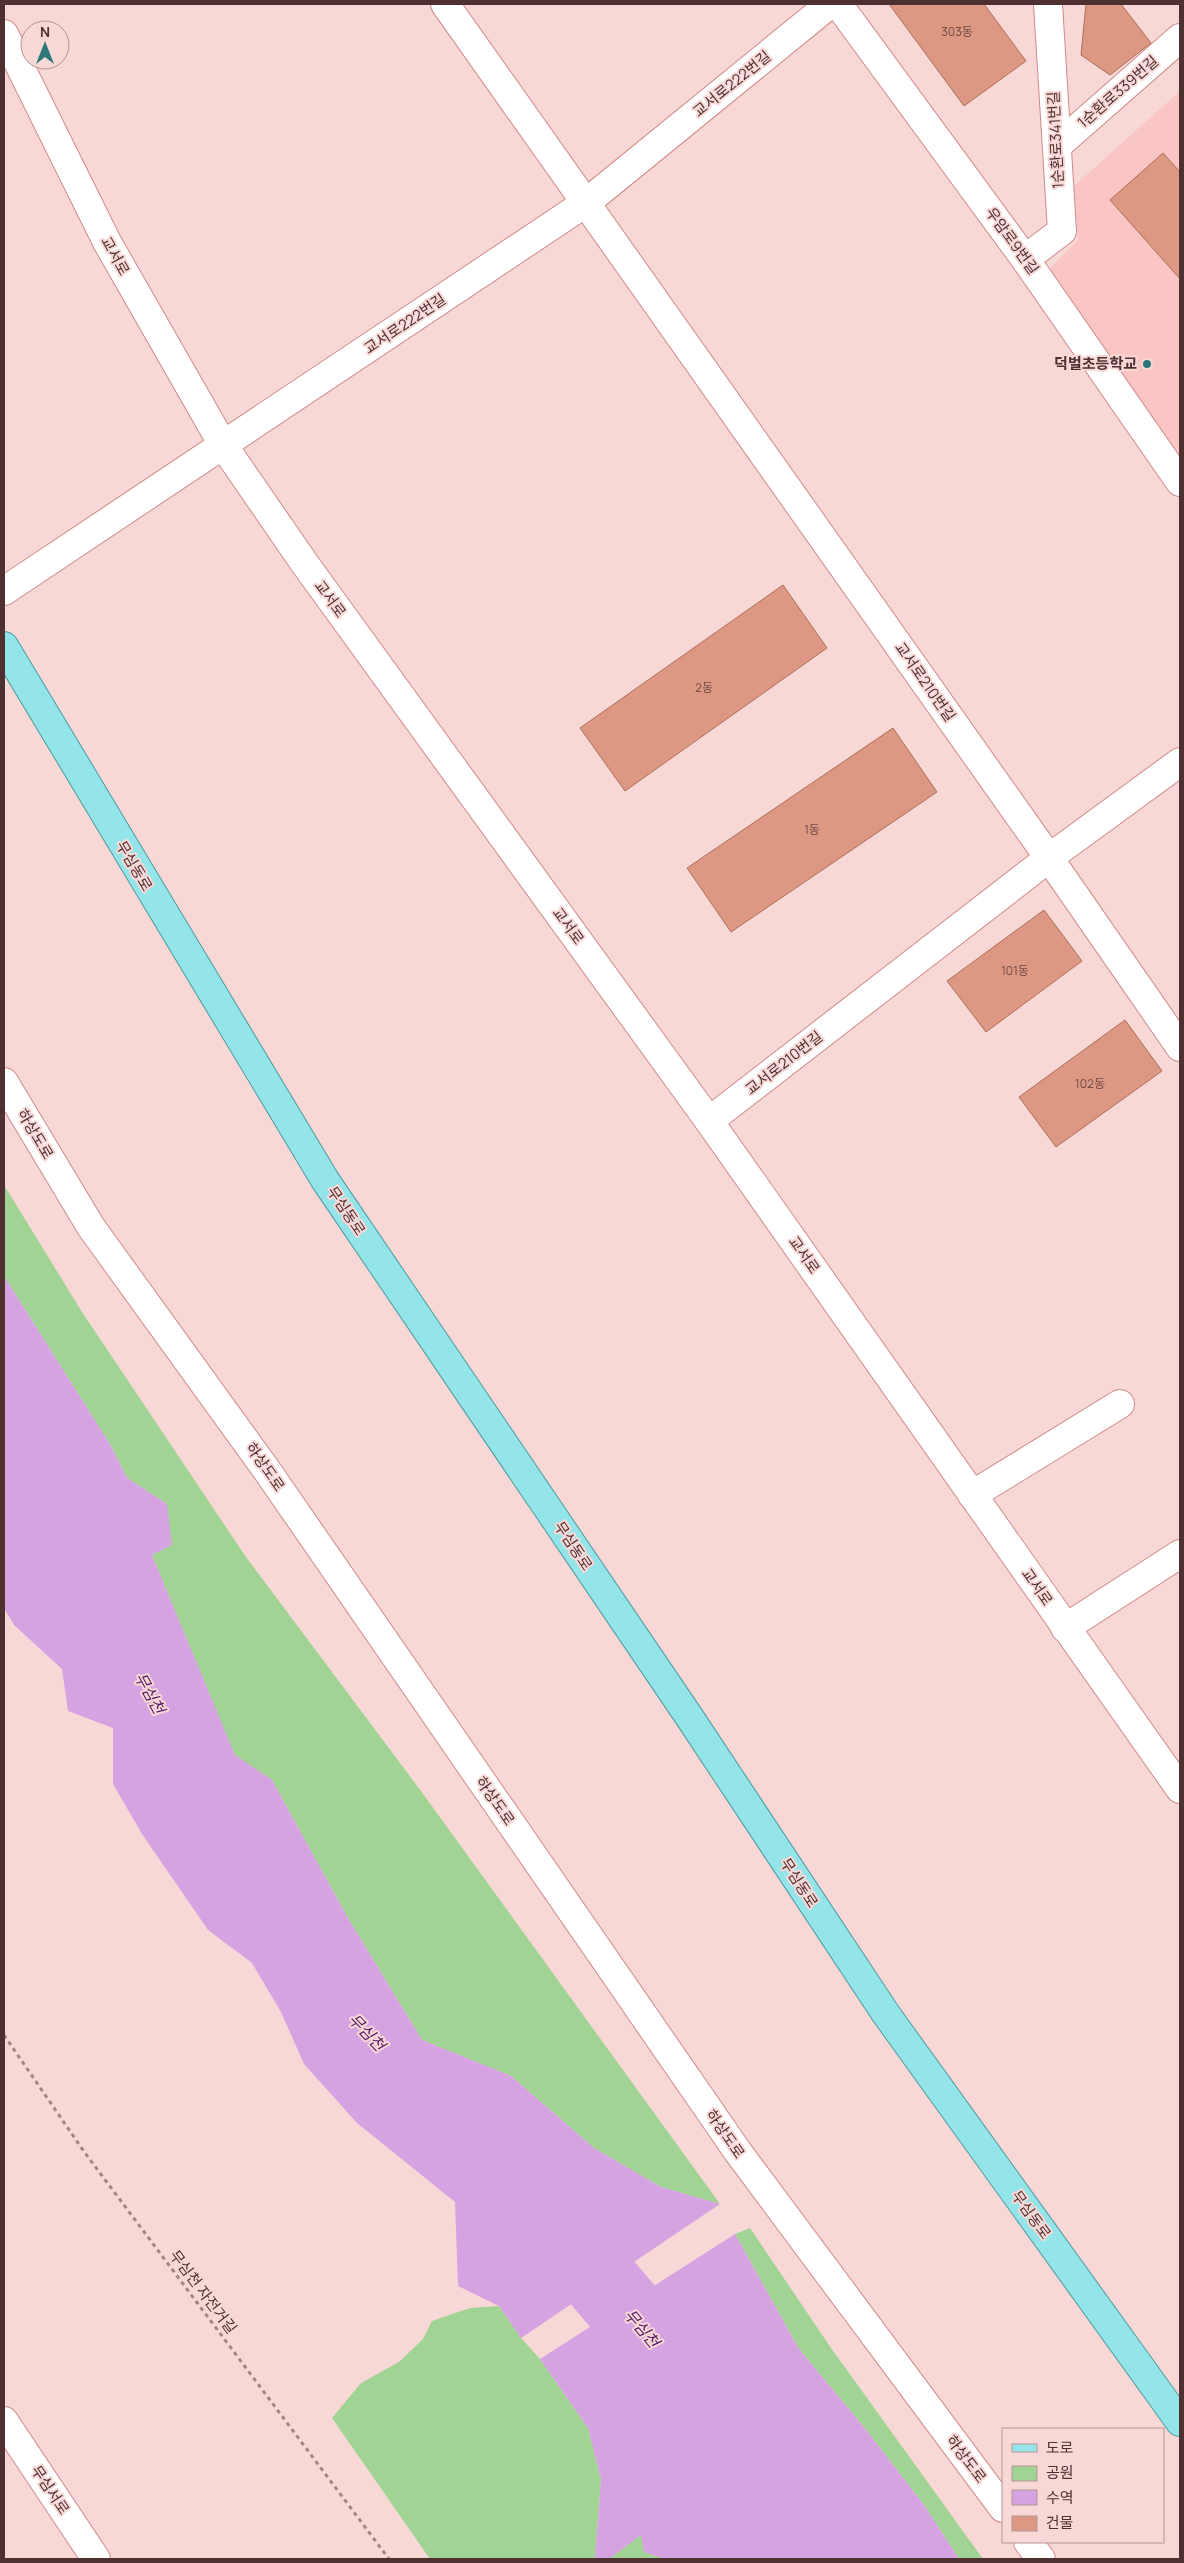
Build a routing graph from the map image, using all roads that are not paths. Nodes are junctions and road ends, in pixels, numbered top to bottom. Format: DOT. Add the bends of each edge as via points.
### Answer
graph roads {
  1 [pos="445,4"];
  2 [pos="830,4"];
  3 [pos="838,4"];
  4 [pos="1048,4"];
  5 [pos="4,34"];
  6 [pos="1180,38"];
  7 [pos="1057,146"];
  8 [pos="586,202"];
  9 [pos="1025,259"];
  10 [pos="223,445"];
  11 [pos="1180,482"];
  12 [pos="4,591"];
  13 [pos="4,646"];
  14 [pos="1180,762"];
  15 [pos="1049,858"];
  16 [pos="1180,1046"];
  17 [pos="4,1082"];
  18 [pos="709,1121"];
  19 [pos="1120,1404"];
  20 [pos="972,1494"];
  21 [pos="1180,1554"];
  22 [pos="1065,1628"];
  23 [pos="1180,1789"];
  24 [pos="4,2421"];
  25 [pos="1180,2422"];
  26 [pos="1002,2507"];
  27 [pos="1029,2543"];
  28 [pos="96,2559"];
  29 [pos="1041,2559"];
  1 -- 8 [label="street"];
  2 -- 8 [label="street, 교서로222번길"];
  3 -- 9 [label="street, 우암로9번길"];
  4 -- 7 [label="street, 1순환로341번길"];
  5 -- 10 [label="street, 교서로" via="107,242"];
  6 -- 7 [label="street, 1순환로339번길"];
  7 -- 9 [label="street, 1순환로341번길" via="1062,231"];
  8 -- 10 [label="street, 교서로222번길"];
  8 -- 15 [label="street, 교서로210번길"];
  9 -- 11 [label="street, 우암로9번길"];
  10 -- 12 [label="street, 교서로222번길"];
  10 -- 18 [label="street, 교서로" via="305,564"];
  13 -- 25 [label="main road, 무심동로" via="325,1180 690,1718 886,2014"];
  14 -- 15 [label="street, 교서로210번길"];
  15 -- 16 [label="street, 교서로210번길"];
  15 -- 18 [label="street, 교서로210번길"];
  17 -- 26 [label="street, 하상도로" via="91,1227 268,1472 738,2152"];
  18 -- 20 [label="street, 교서로"];
  19 -- 20 [label="street"];
  20 -- 22 [label="street, 교서로"];
  21 -- 22 [label="street"];
  22 -- 23 [label="street, 교서로"];
  24 -- 28 [label="street, 무심서로"];
  27 -- 29 [label="street"];
}
